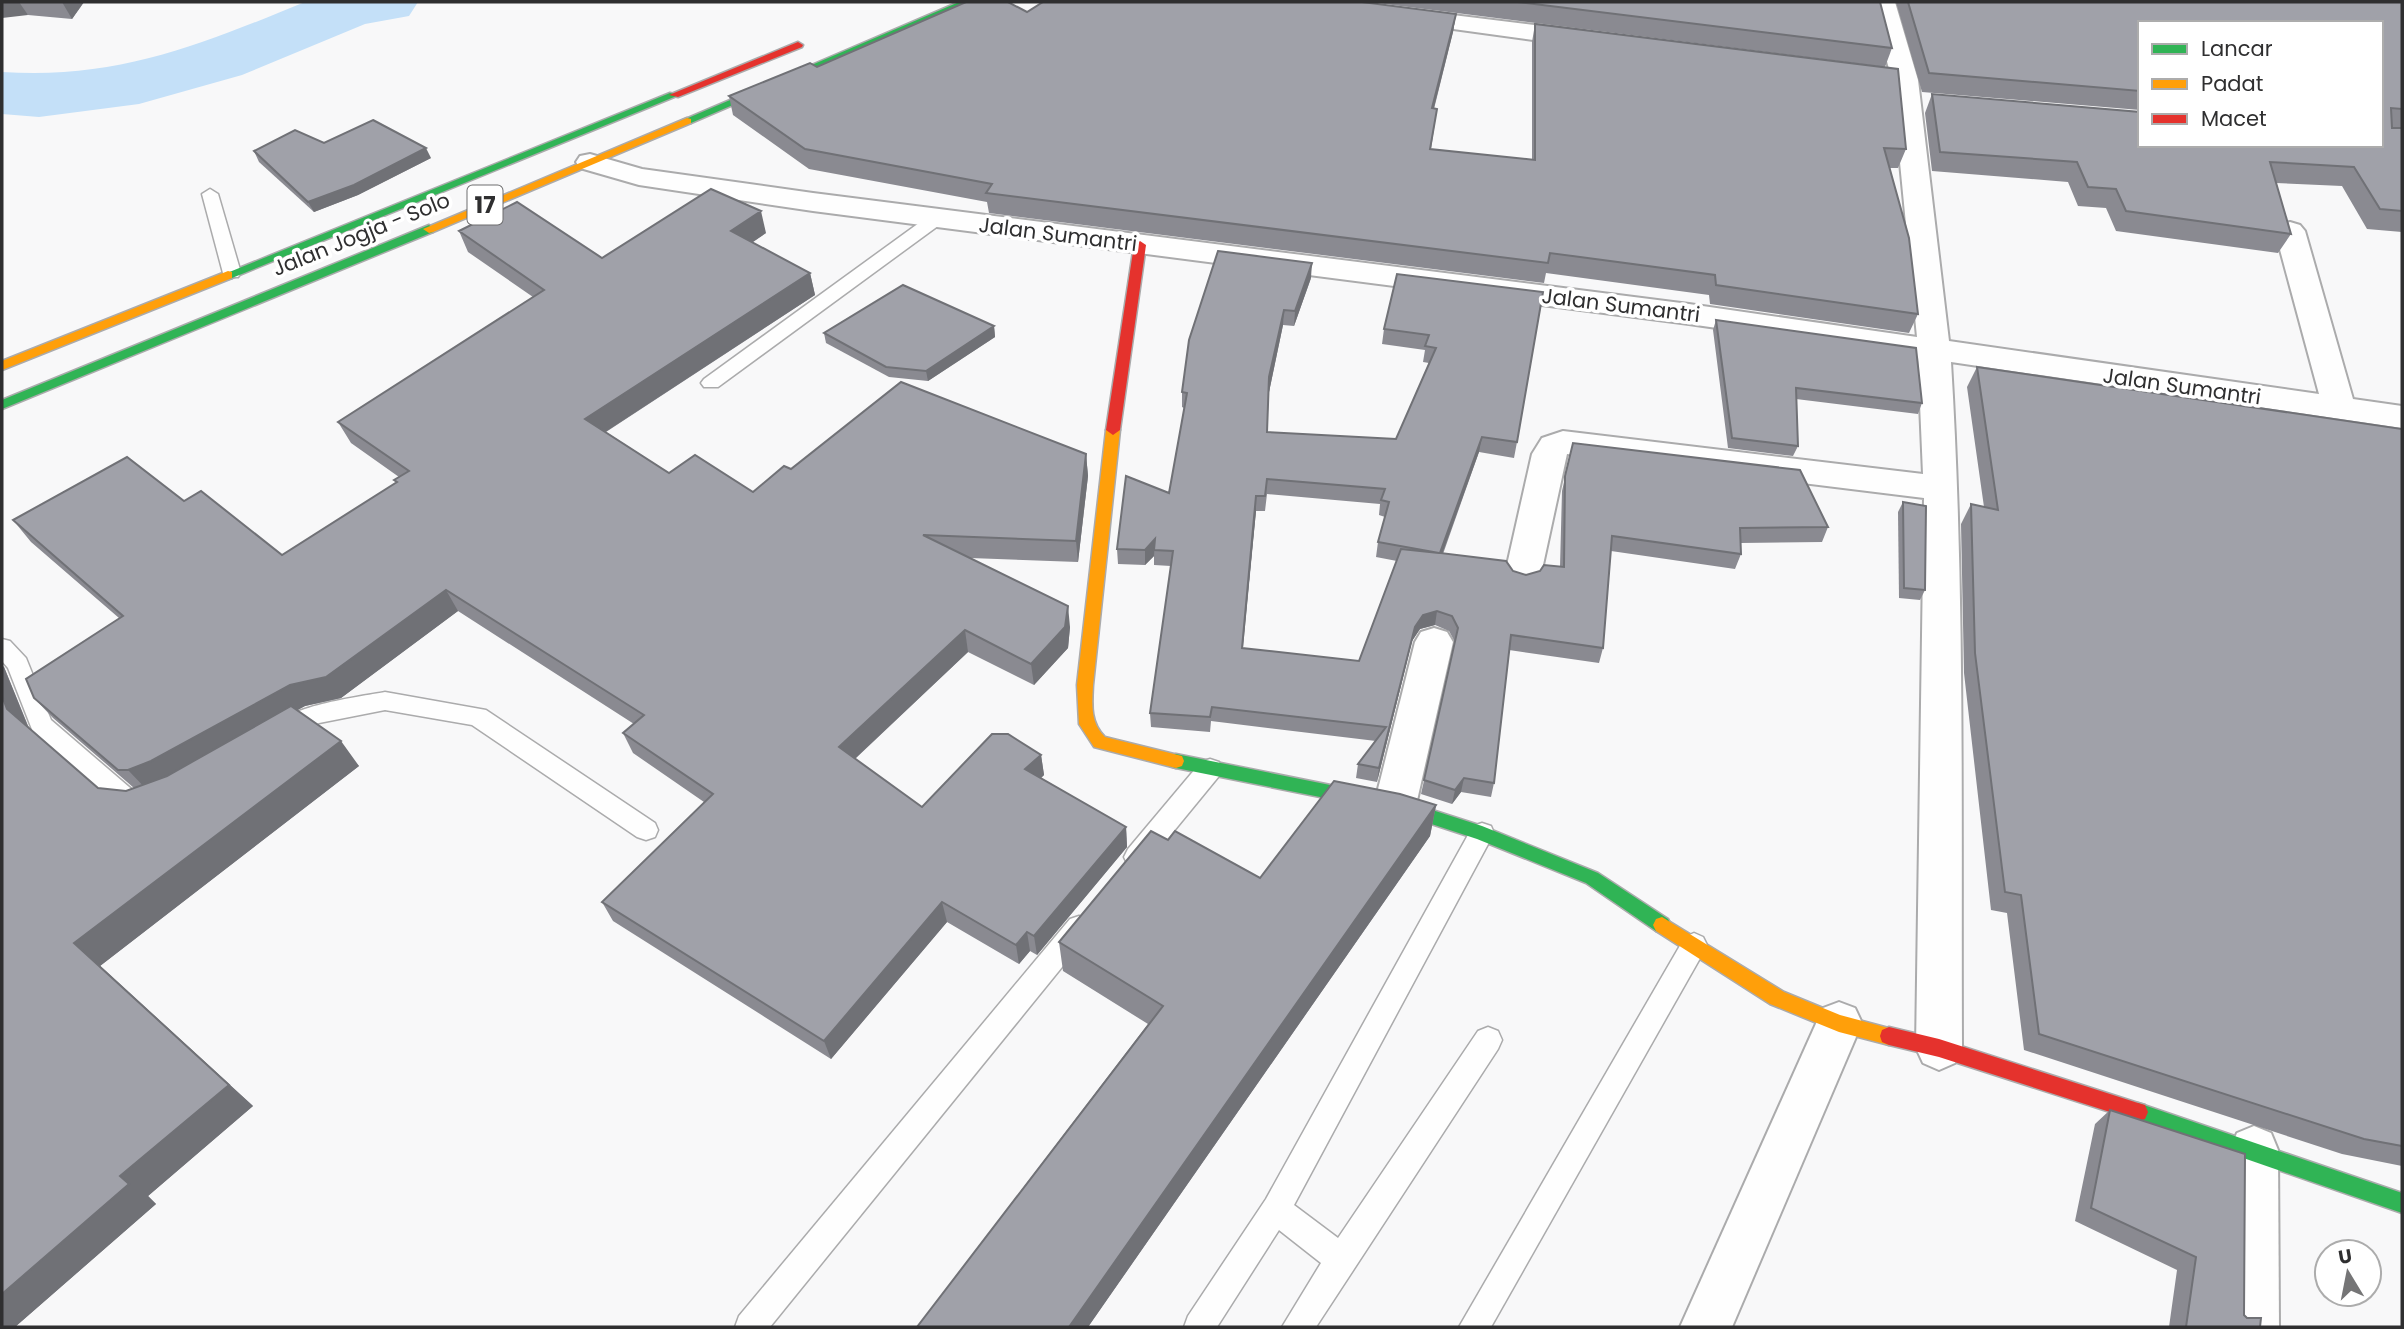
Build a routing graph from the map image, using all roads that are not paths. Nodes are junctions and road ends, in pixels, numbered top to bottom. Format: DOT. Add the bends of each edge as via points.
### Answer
graph roads {
  1 [pos="967,2"];
  2 [pos="1883,2"];
  3 [pos="1380,13"];
  4 [pos="817,37"];
  5 [pos="1602,41"];
  6 [pos="590,162"];
  7 [pos="210,194"];
  8 [pos="936,219"];
  9 [pos="2290,232"];
  10 [pos="1140,245"];
  11 [pos="232,273"];
  12 [pos="1934,351"];
  13 [pos="2,366"];
  14 [pos="711,383"];
  15 [pos="2,405"];
  16 [pos="2339,407"];
  17 [pos="2402,417"];
  18 [pos="1941,488"];
  19 [pos="1523,573"];
  20 [pos="1433,642"];
  21 [pos="2,646"];
  22 [pos="267,739"];
  23 [pos="1210,769"];
  24 [pos="158,799"];
  25 [pos="1395,805"];
  26 [pos="646,830"];
  27 [pos="1482,833"];
  28 [pos="1121,876"];
  29 [pos="1095,908"];
  30 [pos="1694,945"];
  31 [pos="1839,1023"];
  32 [pos="1488,1040"];
  33 [pos="1939,1048"];
  34 [pos="2254,1150"];
  35 [pos="2402,1203"];
  36 [pos="1276,1209"];
  37 [pos="1341,1259"];
  38 [pos="750,1327"];
  39 [pos="1199,1327"];
  40 [pos="1298,1327"];
  41 [pos="1474,1327"];
  42 [pos="1706,1327"];
  43 [pos="2253,1327"];
  1 -- 6 [label="main road, Jalan Jogja - Solo / 17"];
  2 -- 12 [label="street" via="1906,90"];
  3 -- 5 [label="street"];
  4 -- 11 [label="main road, Jalan Jogja - Solo / 17"];
  6 -- 8 [label="street, Jalan Sumantri" via="639,177"];
  6 -- 15 [label="main road, Jalan Jogja - Solo / 17"];
  7 -- 11 [label="lane"];
  8 -- 10 [label="street, Jalan Sumantri"];
  8 -- 14 [label="lane"];
  9 -- 16 [label="street"];
  10 -- 12 [label="street, Jalan Sumantri" via="1689,314"];
  10 -- 23 [label="main road" via="1116,396 1085,711 1090,734 1100,741"];
  11 -- 13 [label="main road, Jalan Jogja - Solo / 17"];
  12 -- 16 [label="street, Jalan Sumantri"];
  12 -- 18 [label="street"];
  16 -- 17 [label="street, Jalan Sumantri"];
  18 -- 19 [label="street" via="1563,442 1549,454"];
  18 -- 33 [label="street"];
  20 -- 25 [label="street"];
  21 -- 24 [label="lane" via="18,664 41,725 131,803"];
  22 -- 26 [label="lane" via="314,715 385,701 478,717"];
  23 -- 25 [label="main road"];
  23 -- 28 [label="lane"];
  25 -- 27 [label="main road"];
  27 -- 30 [label="main road" via="1591,878"];
  27 -- 36 [label="lane"];
  29 -- 38 [label="lane"];
  30 -- 31 [label="main road" via="1777,998"];
  30 -- 41 [label="lane"];
  31 -- 33 [label="main road"];
  31 -- 42 [label="street"];
  32 -- 37 [label="lane"];
  33 -- 34 [label="main road"];
  34 -- 35 [label="main road"];
  34 -- 43 [label="street"];
  36 -- 37 [label="lane"];
  36 -- 39 [label="lane"];
  37 -- 40 [label="lane"];
}
